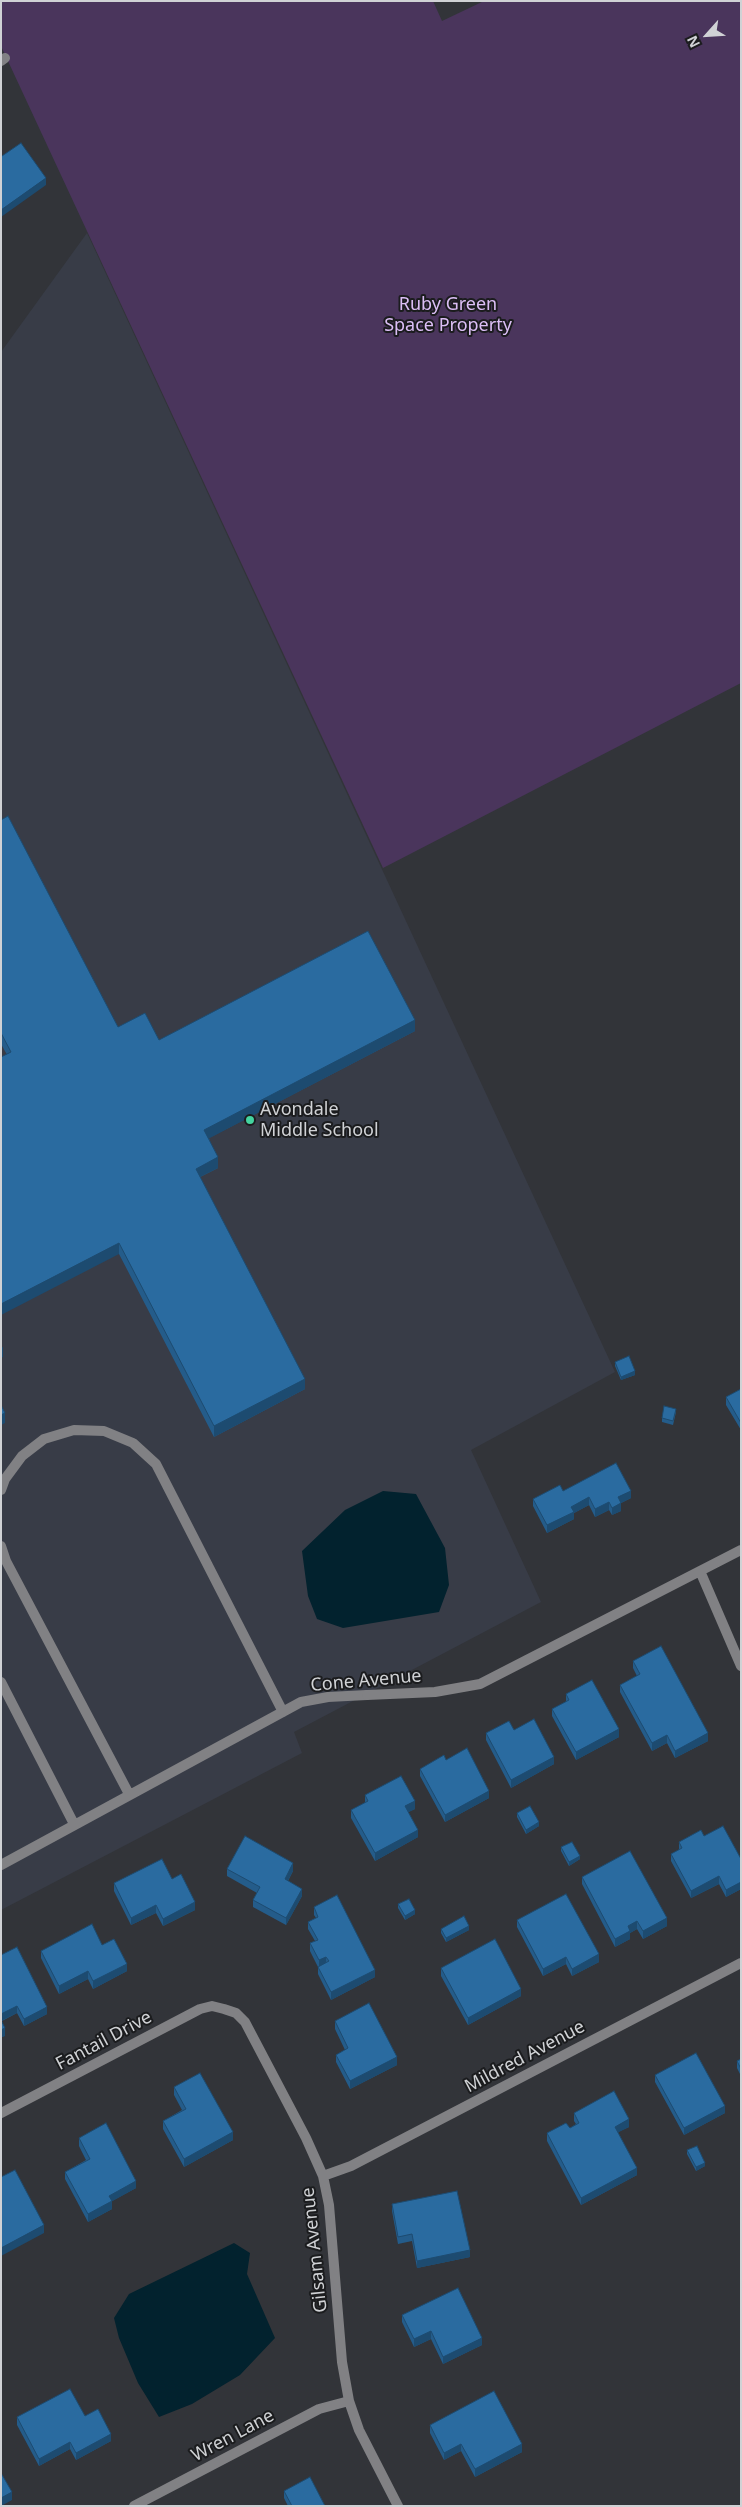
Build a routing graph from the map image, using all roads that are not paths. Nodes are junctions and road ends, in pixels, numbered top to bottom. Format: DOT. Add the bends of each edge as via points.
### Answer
graph roads {
  1 [pos="1,1490"];
  2 [pos="1,1546"];
  3 [pos="741,1550"];
  4 [pos="700,1571"];
  5 [pos="741,1666"];
  6 [pos="1,1682"];
  7 [pos="283,1712"];
  8 [pos="129,1794"];
  9 [pos="74,1824"];
  10 [pos="3,1860"];
  11 [pos="741,1963"];
  12 [pos="224,2009"];
  13 [pos="1,2113"];
  14 [pos="323,2176"];
  15 [pos="349,2402"];
  16 [pos="134,2506"];
  17 [pos="398,2506"];
  1 -- 7 [label="street" via="22,1456 44,1439 74,1430 104,1431 132,1443 156,1464"];
  2 -- 8 [label="street"];
  3 -- 4 [label="street, Cone Avenue"];
  4 -- 5 [label="street"];
  4 -- 7 [label="street, Cone Avenue" via="480,1684 435,1692 313,1699"];
  6 -- 9 [label="street"];
  7 -- 8 [label="street, Cone Avenue"];
  8 -- 9 [label="street, Cone Avenue"];
  9 -- 10 [label="street, Cone Avenue"];
  11 -- 14 [label="street, Mildred Avenue" via="351,2166"];
  12 -- 13 [label="street, Fantail Drive" via="212,2006 200,2009"];
  12 -- 14 [label="street, Gilsam Avenue" via="236,2013 245,2022"];
  14 -- 15 [label="street, Gilsam Avenue" via="329,2205 342,2362"];
  15 -- 16 [label="street, Wren Lane" via="319,2410"];
  15 -- 17 [label="street, Gilsam Avenue" via="359,2430"];
}
